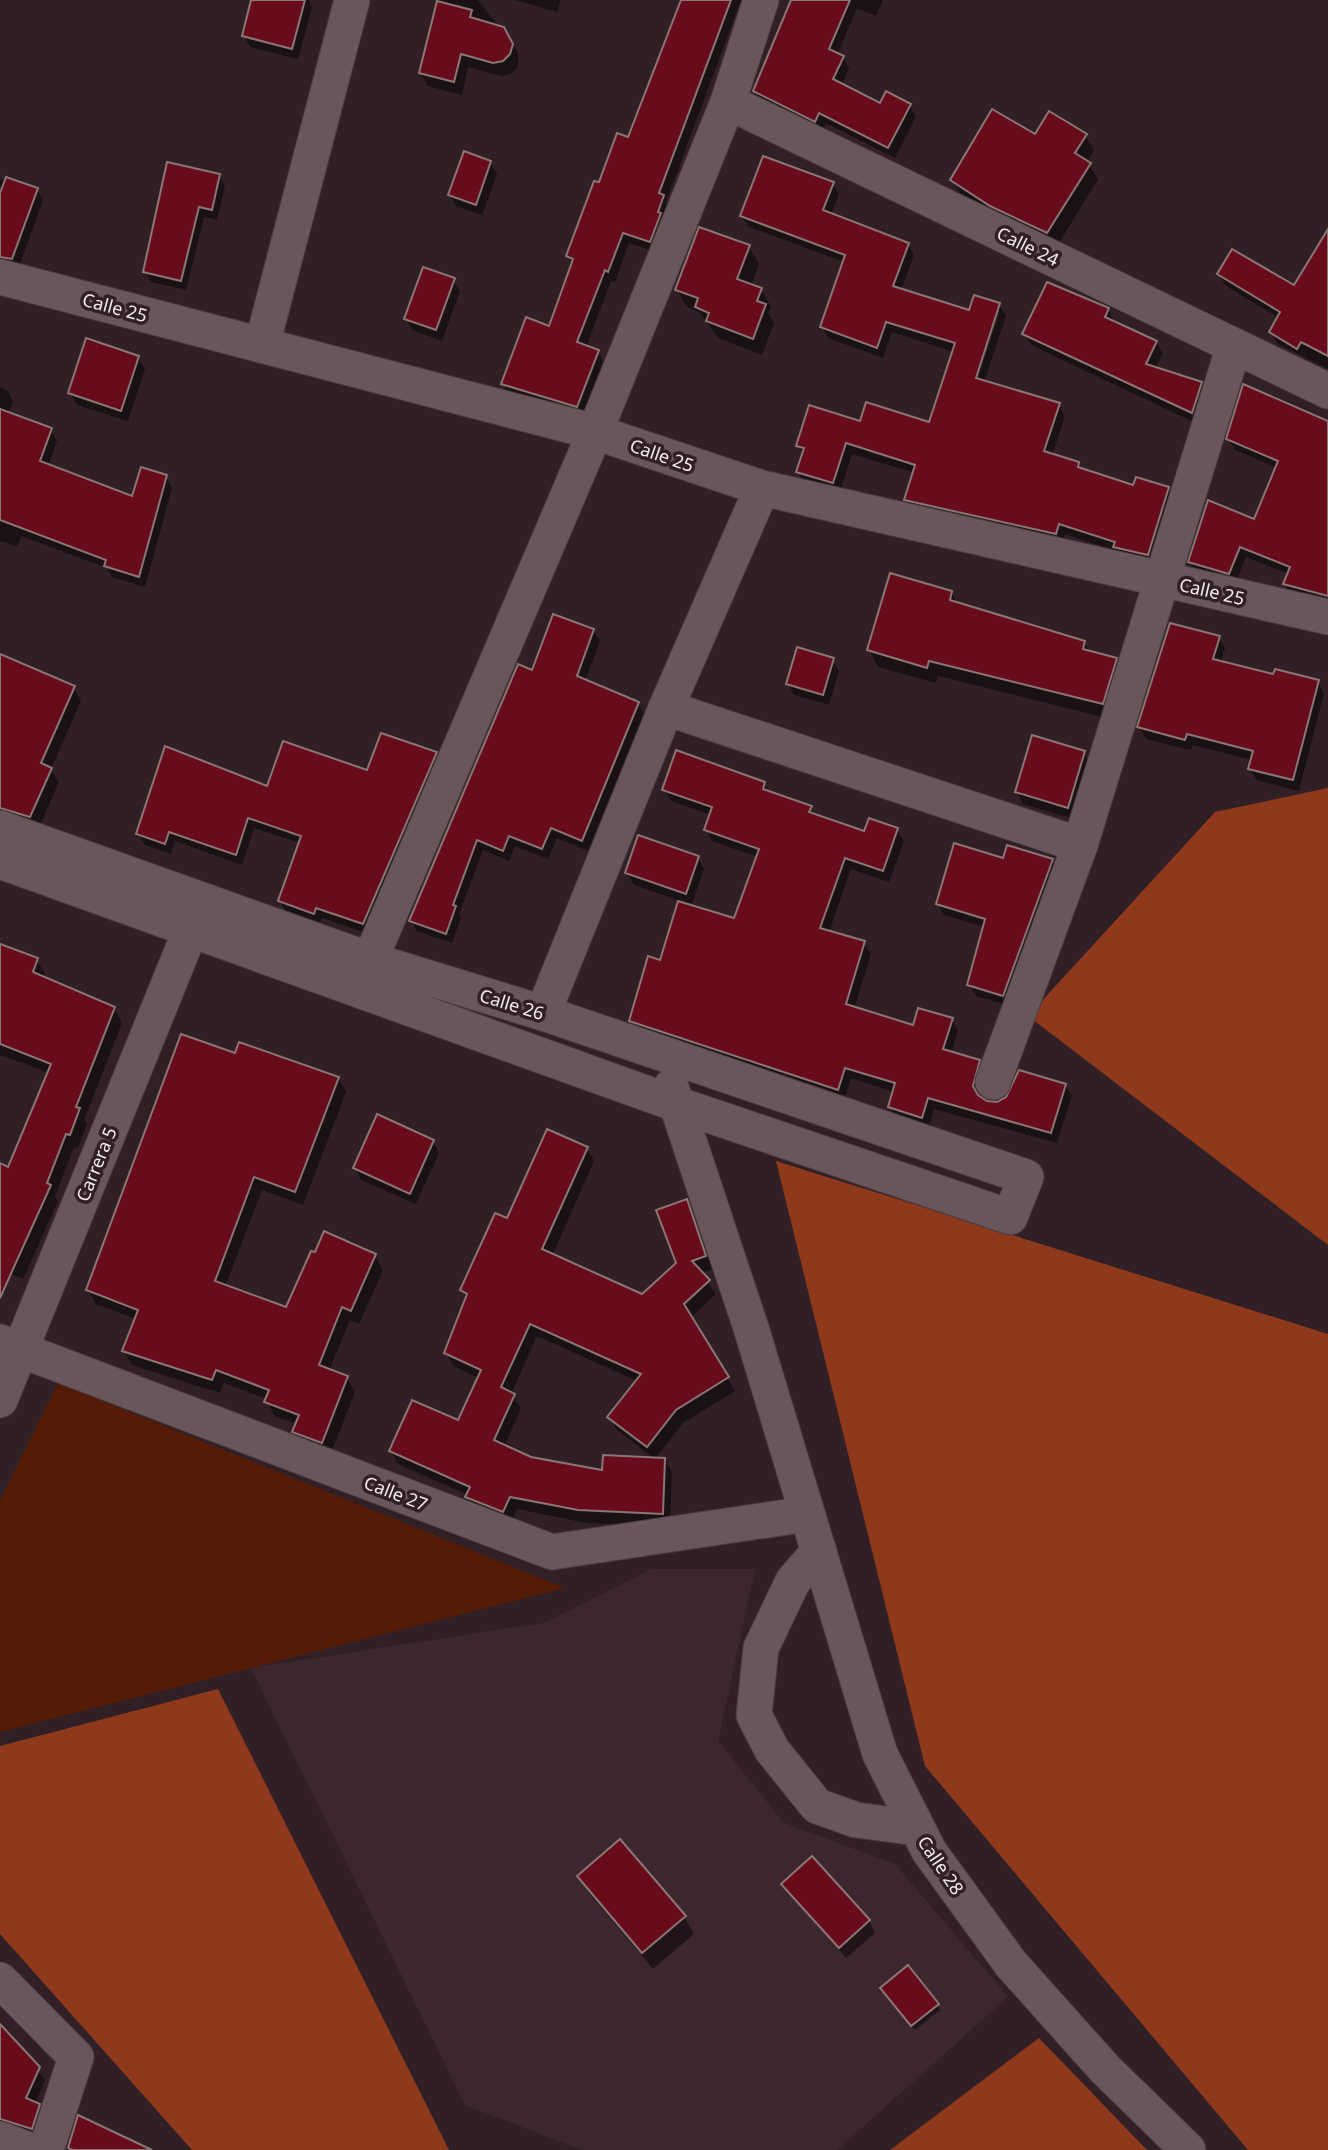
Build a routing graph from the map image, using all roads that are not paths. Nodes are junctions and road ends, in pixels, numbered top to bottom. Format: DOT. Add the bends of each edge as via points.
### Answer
graph roads {
  1 [pos="352,0"];
  2 [pos="761,0"];
  3 [pos="728,102"];
  4 [pos="0,277"];
  5 [pos="262,345"];
  6 [pos="1234,346"];
  7 [pos="1328,391"];
  8 [pos="595,432"];
  9 [pos="762,488"];
  10 [pos="1162,579"];
  11 [pos="1328,617"];
  12 [pos="666,708"];
  13 [pos="0,828"];
  14 [pos="1080,845"];
  15 [pos="0,861"];
  16 [pos="191,929"];
  17 [pos="370,960"];
  18 [pos="543,1013"];
  19 [pos="659,1053"];
  20 [pos="993,1082"];
  21 [pos="676,1104"];
  22 [pos="10,1347"];
  23 [pos="0,1400"];
  24 [pos="807,1514"];
  25 [pos="819,1551"];
  26 [pos="917,1828"];
  27 [pos="0,1980"];
  28 [pos="0,2139"];
  29 [pos="29,2150"];
  30 [pos="46,2150"];
  31 [pos="1188,2150"];
  1 -- 5 [label="street"];
  2 -- 3 [label="street"];
  3 -- 6 [label="street, Calle 24"];
  3 -- 8 [label="street"];
  4 -- 5 [label="street, Calle 25"];
  5 -- 8 [label="street, Calle 25"];
  6 -- 7 [label="street, Calle 24"];
  6 -- 10 [label="street"];
  8 -- 9 [label="street, Calle 25"];
  8 -- 17 [label="street"];
  9 -- 10 [label="street, Calle 25"];
  9 -- 12 [label="street"];
  10 -- 11 [label="street, Calle 25"];
  10 -- 14 [label="street"];
  12 -- 14 [label="street"];
  12 -- 18 [label="street"];
  13 -- 17 [label="street, Calle 26"];
  14 -- 20 [label="street"];
  15 -- 16 [label="street, Calle 26"];
  16 -- 21 [label="street, Calle 26"];
  16 -- 22 [label="street, Carrera 5"];
  17 -- 18 [label="street, Calle 26"];
  18 -- 19 [label="street, Calle 26"];
  19 -- 21 [label="street, Calle 28"];
  19 -- 21 [label="street, Calle 26" via="1026,1177 1010,1217"];
  21 -- 24 [label="street, Calle 28"];
  22 -- 23 [label="street, Carrera 5"];
  22 -- 24 [label="street, Calle 27" via="552,1552"];
  24 -- 25 [label="street, Calle 28"];
  25 -- 26 [label="street, Calle 28" via="880,1754"];
  25 -- 26 [label="street" via="793,1581 761,1648 754,1715 772,1750 817,1806 856,1820"];
  26 -- 31 [label="street, Calle 28" via="1010,1964 1105,2069"];
  27 -- 30 [label="street" via="76,2057"];
  28 -- 29 [label="street"];
}
